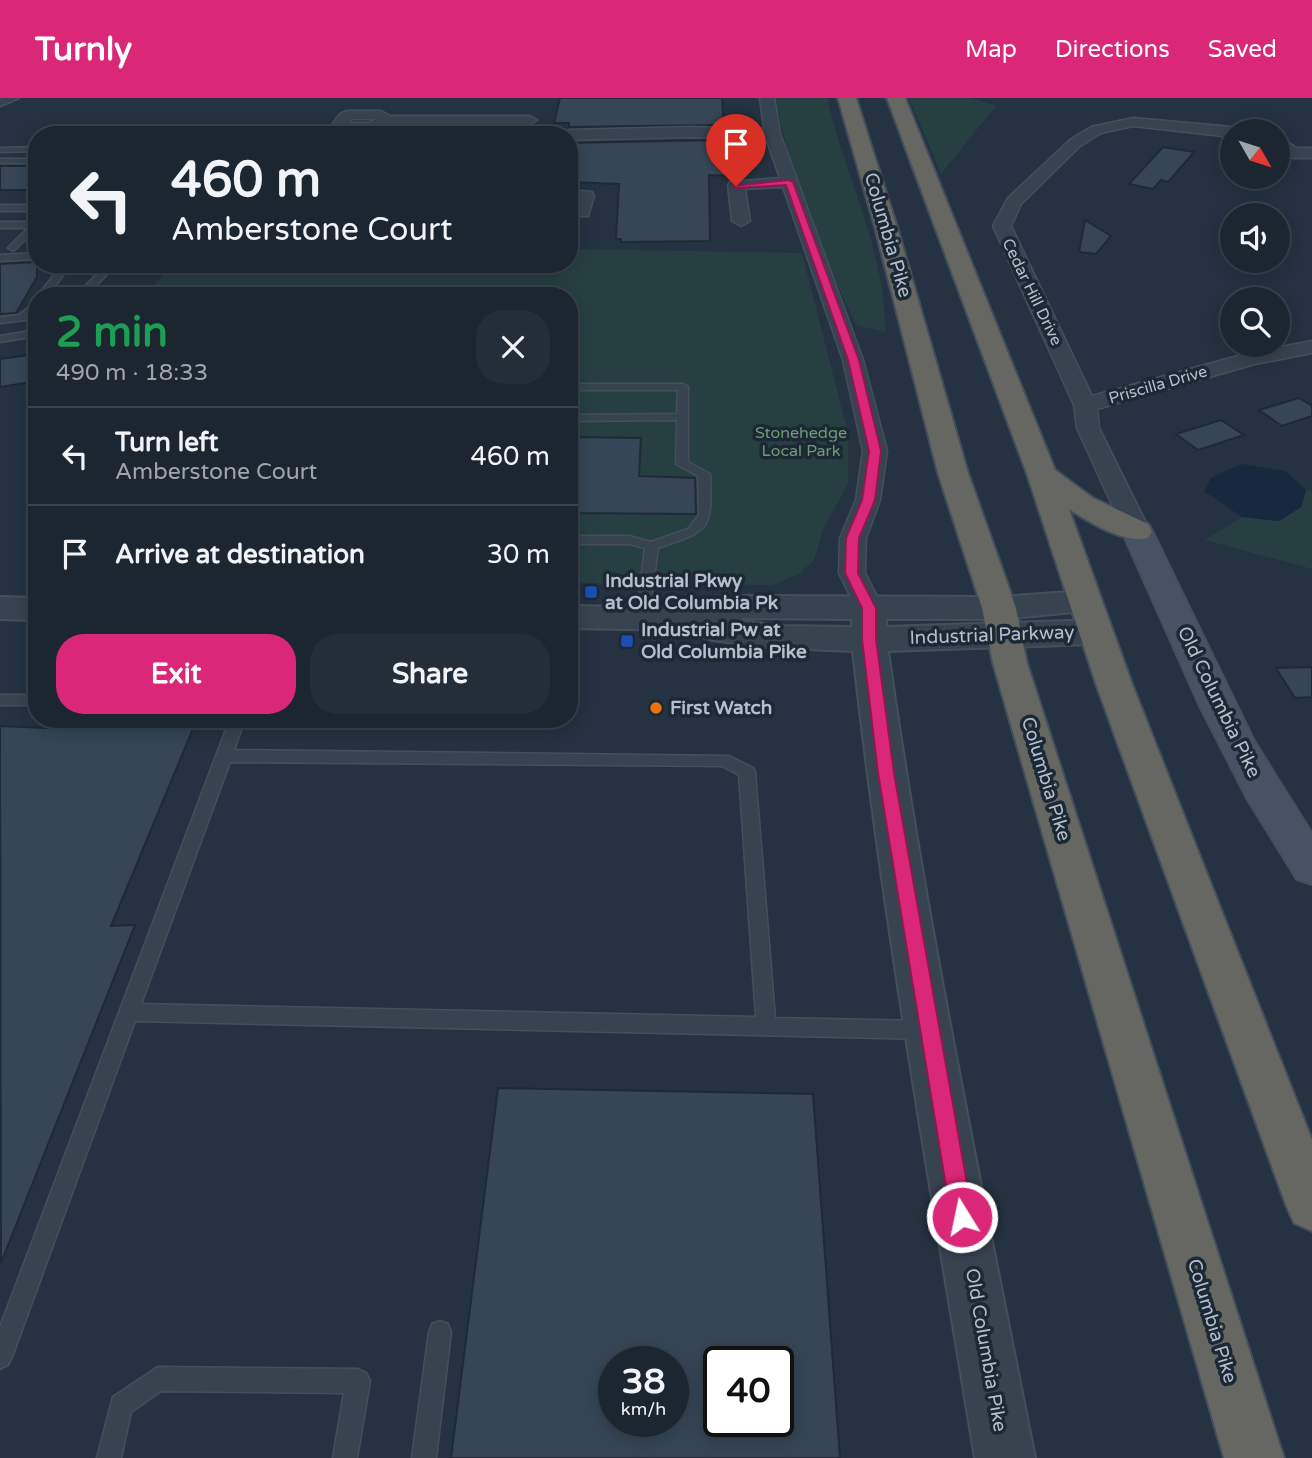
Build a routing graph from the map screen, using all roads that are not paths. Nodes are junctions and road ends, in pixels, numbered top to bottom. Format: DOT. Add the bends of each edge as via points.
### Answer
graph roads {
  1 [pos="12,98"];
  2 [pos="768,98"];
  3 [pos="848,98"];
  4 [pos="896,98"];
  5 [pos="0,102"];
  6 [pos="386,120"];
  7 [pos="538,126"];
  8 [pos="1220,131"];
  9 [pos="772,134"];
  10 [pos="578,135"];
  11 [pos="1290,140"];
  12 [pos="1312,144"];
  13 [pos="28,149"];
  14 [pos="0,150"];
  15 [pos="1290,151"];
  16 [pos="1312,153"];
  17 [pos="0,161"];
  18 [pos="28,161"];
  19 [pos="789,182"];
  20 [pos="578,196"];
  21 [pos="28,206"];
  22 [pos="0,208"];
  23 [pos="578,212"];
  24 [pos="741,221"];
  25 [pos="0,225"];
  26 [pos="28,225"];
  27 [pos="28,234"];
  28 [pos="13,248"];
  29 [pos="28,256"];
  30 [pos="0,258"];
  31 [pos="103,273"];
  32 [pos="89,287"];
  33 [pos="28,312"];
  34 [pos="0,320"];
  35 [pos="28,335"];
  36 [pos="0,339"];
  37 [pos="1312,347"];
  38 [pos="578,387"];
  39 [pos="1085,405"];
  40 [pos="682,417"];
  41 [pos="578,418"];
  42 [pos="1042,474"];
  43 [pos="1137,531"];
  44 [pos="578,540"];
  45 [pos="652,546"];
  46 [pos="0,608"];
  47 [pos="28,609"];
  48 [pos="578,617"];
  49 [pos="1089,617"];
  50 [pos="643,618"];
  51 [pos="869,623"];
  52 [pos="1002,623"];
  53 [pos="0,700"];
  54 [pos="28,700"];
  55 [pos="235,728"];
  56 [pos="224,756"];
  57 [pos="1312,867"];
  58 [pos="129,1012"];
  59 [pos="766,1026"];
  60 [pos="928,1030"];
  61 [pos="1312,1205"];
  62 [pos="440,1332"];
  63 [pos="0,1357"];
  64 [pos="109,1458"];
  65 [pos="345,1458"];
  66 [pos="424,1458"];
  67 [pos="1005,1458"];
  68 [pos="1254,1458"];
  1 -- 5 [label="street"];
  2 -- 9 [label="street, Old Columbia Pike"];
  3 -- 52 [label="highway, Columbia Pike" via="953,473"];
  4 -- 42 [label="highway"];
  6 -- 7 [label="street" via="531,115"];
  8 -- 39 [label="street, Cedar Hill Drive" via="1133,122 1096,130 1075,143 1006,214 1003,233"];
  9 -- 10 [label="street"];
  9 -- 19 [label="street, Old Columbia Pike"];
  11 -- 12 [label="street"];
  13 -- 14 [label="lane"];
  15 -- 16 [label="street"];
  17 -- 18 [label="lane"];
  19 -- 24 [label="street" via="736,186"];
  19 -- 51 [label="street, Old Columbia Pike" via="853,360 875,451 868,500 852,552 852,573"];
  20 -- 23 [label="street" via="586,196 582,212"];
  21 -- 22 [label="lane"];
  25 -- 26 [label="lane"];
  27 -- 28 [label="lane"];
  29 -- 30 [label="lane"];
  31 -- 32 [label="lane"];
  33 -- 34 [label="lane" via="22,318"];
  35 -- 36 [label="lane"];
  37 -- 39 [label="street, Priscilla Drive" via="1252,358"];
  38 -- 40 [label="lane" via="683,387"];
  39 -- 43 [label="street, Cedar Hill Drive" via="1088,428"];
  40 -- 41 [label="lane"];
  40 -- 45 [label="lane" via="682,464 704,474 705,516 692,532"];
  42 -- 43 [label="highway" via="1082,504"];
  42 -- 49 [label="highway"];
  43 -- 57 [label="main road, Old Columbia Pike" via="1242,754"];
  44 -- 45 [label="lane" via="629,540"];
  45 -- 50 [label="lane"];
  46 -- 47 [label="street"];
  48 -- 50 [label="street, Industrial Parkway"];
  49 -- 52 [label="street, Industrial Parkway"];
  49 -- 61 [label="highway"];
  50 -- 51 [label="street, Industrial Parkway" via="681,619 757,637"];
  51 -- 52 [label="street, Industrial Parkway"];
  51 -- 60 [label="street, Old Columbia Pike" via="886,773"];
  52 -- 68 [label="highway, Columbia Pike" via="1010,663"];
  53 -- 54 [label="lane"];
  55 -- 56 [label="lane"];
  56 -- 58 [label="lane"];
  56 -- 59 [label="lane" via="724,760 747,772"];
  58 -- 59 [label="lane"];
  58 -- 63 [label="lane"];
  59 -- 60 [label="lane"];
  60 -- 67 [label="street, Old Columbia Pike"];
  62 -- 66 [label="lane"];
  64 -- 65 [label="lane" via="121,1405 159,1379 358,1381"];
}
